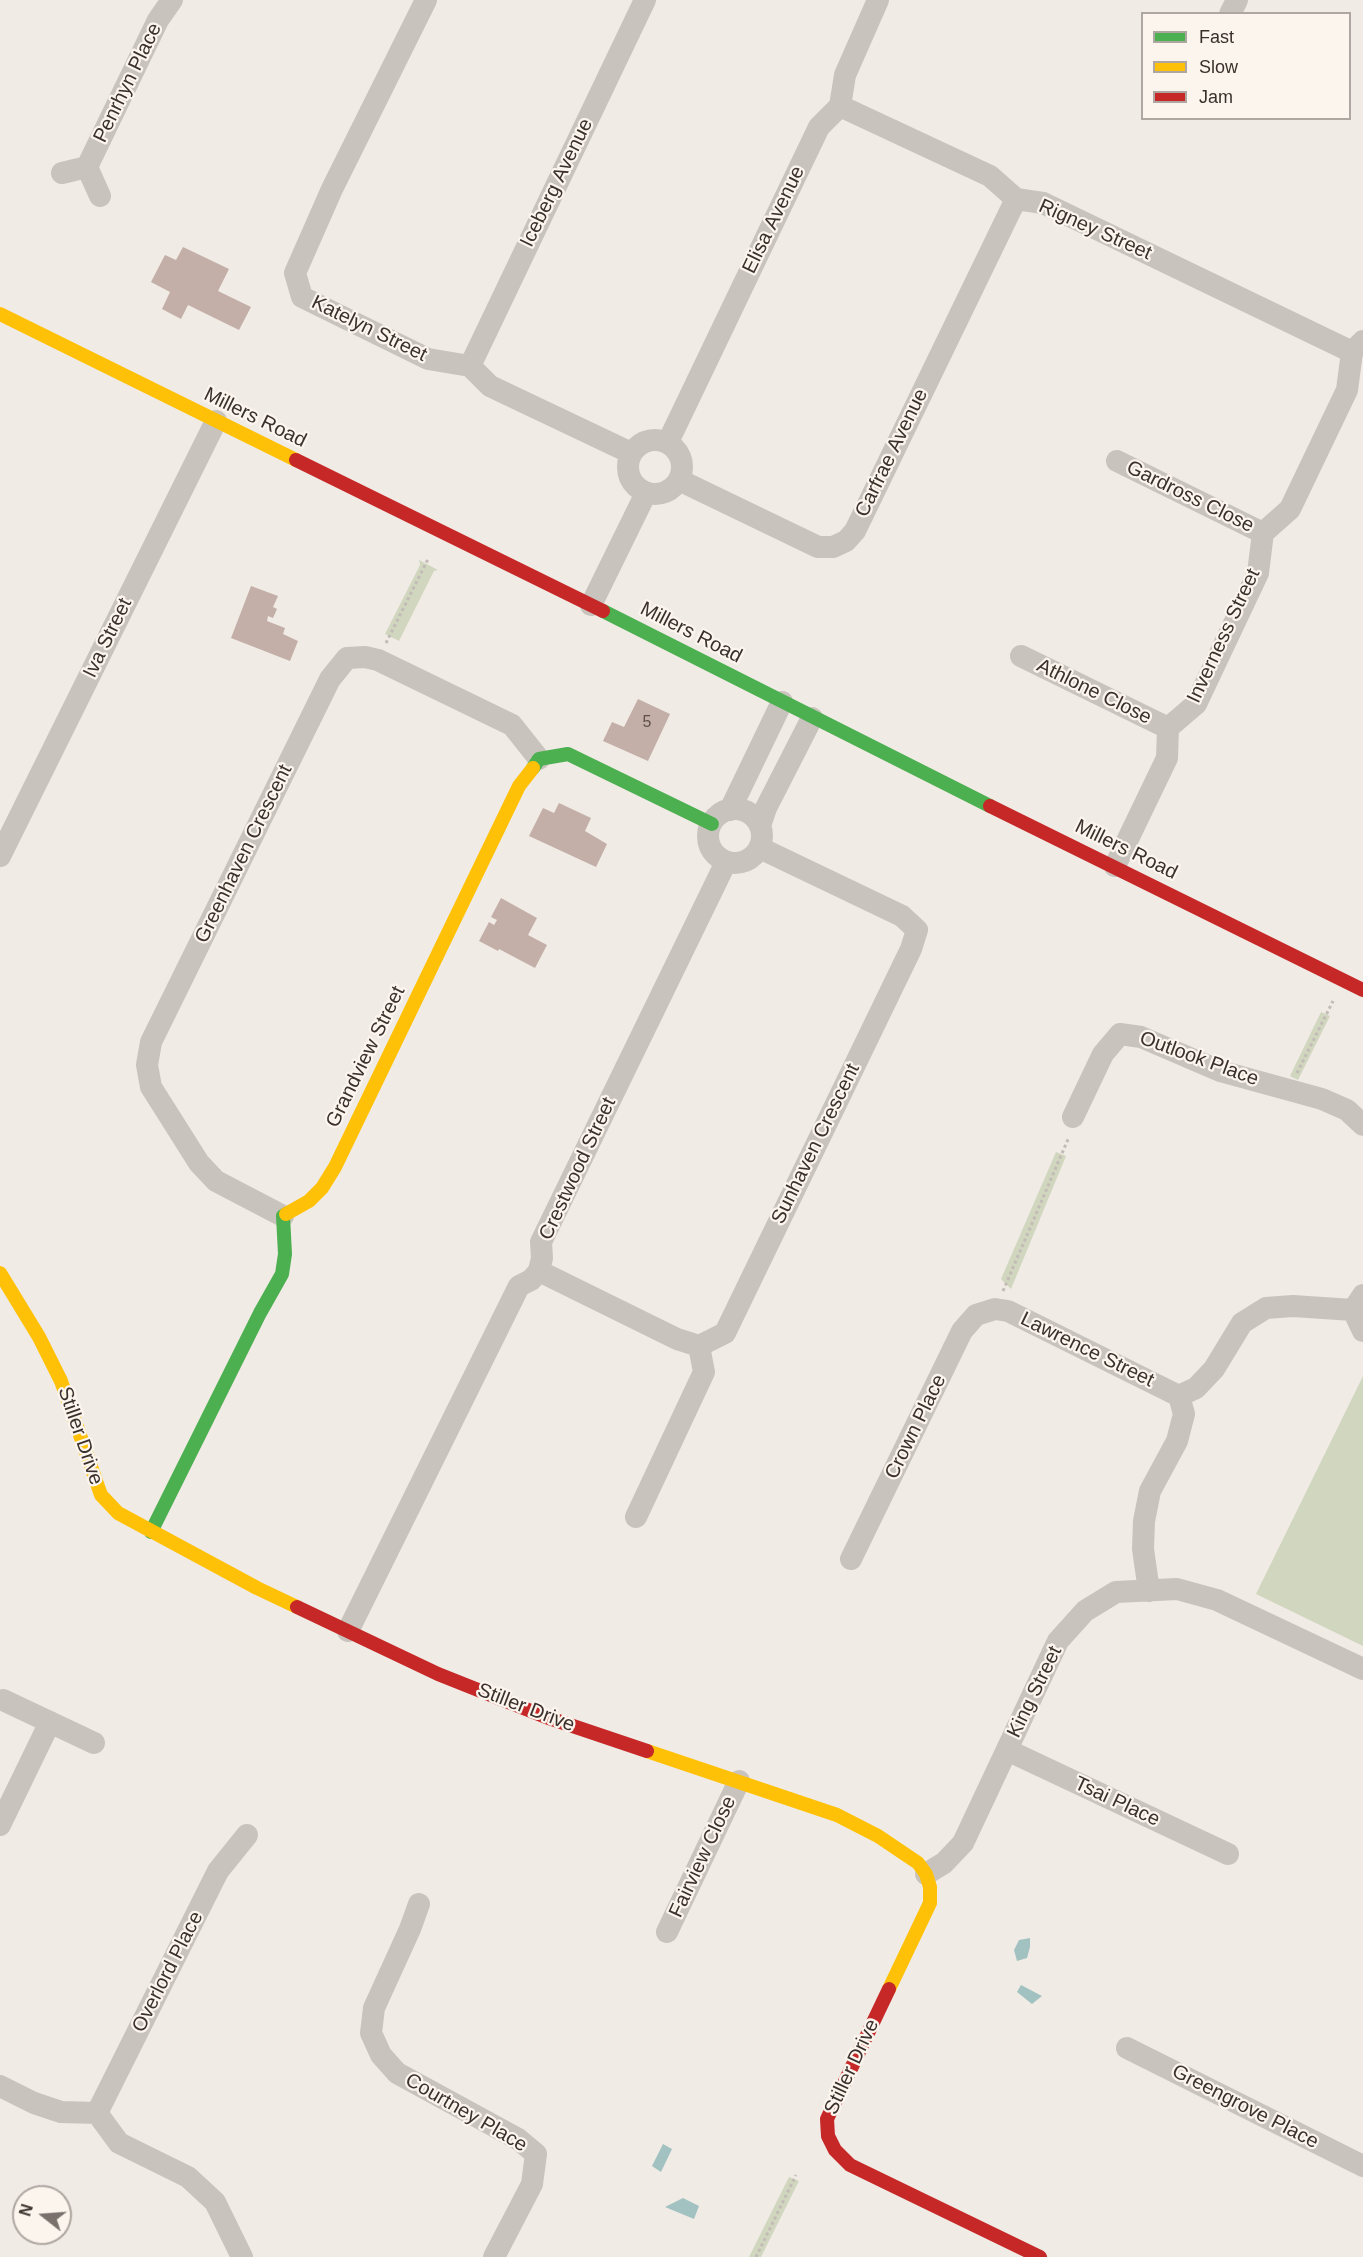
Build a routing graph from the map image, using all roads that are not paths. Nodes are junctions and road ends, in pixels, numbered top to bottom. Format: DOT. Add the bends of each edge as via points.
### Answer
graph roads {
  1 [pos="172,0"];
  2 [pos="426,0"];
  3 [pos="645,0"];
  4 [pos="878,0"];
  5 [pos="840,106"];
  6 [pos="87,167"];
  7 [pos="62,173"];
  8 [pos="100,196"];
  9 [pos="1016,198"];
  10 [pos="0,314"];
  11 [pos="1358,347"];
  12 [pos="470,366"];
  13 [pos="216,421"];
  14 [pos="668,442"];
  15 [pos="631,453"];
  16 [pos="1117,461"];
  17 [pos="679,480"];
  18 [pos="646,493"];
  19 [pos="1263,533"];
  20 [pos="591,605"];
  21 [pos="1021,656"];
  22 [pos="782,702"];
  23 [pos="812,718"];
  24 [pos="1168,728"];
  25 [pos="539,759"];
  26 [pos="730,810"];
  27 [pos="712,824"];
  28 [pos="760,837"];
  29 [pos="0,856"];
  30 [pos="726,862"];
  31 [pos="1115,866"];
  32 [pos="1363,990"];
  33 [pos="1073,1117"];
  34 [pos="1363,1125"];
  35 [pos="283,1216"];
  36 [pos="539,1272"];
  37 [pos="0,1273"];
  38 [pos="1358,1303"];
  39 [pos="995,1309"];
  40 [pos="1363,1331"];
  41 [pos="699,1346"];
  42 [pos="1179,1395"];
  43 [pos="636,1517"];
  44 [pos="152,1532"];
  45 [pos="851,1559"];
  46 [pos="1149,1591"];
  47 [pos="348,1631"];
  48 [pos="1363,1669"];
  49 [pos="3,1700"];
  50 [pos="50,1722"];
  51 [pos="94,1743"];
  52 [pos="1007,1750"];
  53 [pos="739,1781"];
  54 [pos="0,1825"];
  55 [pos="247,1835"];
  56 [pos="1228,1854"];
  57 [pos="926,1874"];
  58 [pos="419,1904"];
  59 [pos="667,1932"];
  60 [pos="1127,2048"];
  61 [pos="0,2086"];
  62 [pos="97,2113"];
  63 [pos="1363,2166"];
  64 [pos="243,2257"];
  65 [pos="494,2257"];
  66 [pos="1040,2257"];
  1 -- 6 [label="street, Penrhyn Place" via="158,20"];
  2 -- 12 [label="street, Katelyn Street" via="332,189 296,273 302,297 428,359"];
  3 -- 12 [label="street, Iceberg Avenue"];
  4 -- 5 [label="street" via="845,75"];
  5 -- 9 [label="street, Rigney Street" via="990,176"];
  5 -- 14 [label="street, Elisa Avenue" via="819,127"];
  6 -- 7 [label="street, Penrhyn Place"];
  6 -- 8 [label="street, Penrhyn Place"];
  9 -- 11 [label="street, Rigney Street" via="1043,203"];
  9 -- 17 [label="street, Carfrae Avenue" via="855,531 846,541 833,547 818,547"];
  10 -- 13 [label="street, Millers Road"];
  11 -- 19 [label="street" via="1347,390 1290,508"];
  12 -- 15 [label="street" via="490,386"];
  13 -- 20 [label="street, Millers Road"];
  13 -- 29 [label="street, Iva Street"];
  14 -- 15 [label="street" via="651,439"];
  14 -- 17 [label="street" via="682,464"];
  15 -- 18 [label="street" via="627,472 637,488"];
  16 -- 19 [label="street, Gardross Close"];
  17 -- 18 [label="street" via="664,493"];
  18 -- 20 [label="street"];
  19 -- 24 [label="street, Inverness Street" via="1258,573 1196,704"];
  20 -- 22 [label="street, Millers Road"];
  21 -- 24 [label="street, Athlone Close"];
  22 -- 23 [label="street, Millers Road"];
  22 -- 26 [label="street"];
  23 -- 28 [label="street" via="766,808"];
  23 -- 31 [label="street, Millers Road"];
  24 -- 31 [label="street" via="1167,758"];
  25 -- 27 [label="street" via="568,754"];
  25 -- 35 [label="street, Grandview Street" via="519,786 335,1167 322,1188"];
  25 -- 35 [label="street, Greenhaven Crescent" via="512,725 378,660 347,658 330,679 151,1042 147,1065 151,1087 199,1163 216,1181"];
  26 -- 27 [label="street"];
  26 -- 28 [label="street" via="748,812 755,818"];
  27 -- 30 [label="street" via="709,842"];
  28 -- 30 [label="street" via="749,860"];
  28 -- 41 [label="street, Sunhaven Crescent" via="902,916 917,930 725,1333"];
  30 -- 36 [label="street, Crestwood Street" via="541,1242"];
  31 -- 32 [label="street, Millers Road"];
  33 -- 34 [label="street, Outlook Place" via="1103,1054 1120,1034 1141,1036 1220,1071 1322,1099 1347,1110"];
  35 -- 44 [label="street" via="282,1274"];
  36 -- 41 [label="street"];
  36 -- 47 [label="street" via="519,1286"];
  37 -- 44 [label="street, Stiller Drive" via="61,1381 101,1495 117,1513"];
  38 -- 40 [label="street"];
  38 -- 42 [label="street" via="1266,1308 1242,1323 1214,1369 1196,1388"];
  39 -- 42 [label="street, Lawrence Street" via="1008,1311"];
  39 -- 45 [label="street, Crown Place" via="976,1315 962,1331"];
  41 -- 43 [label="street" via="704,1372"];
  42 -- 46 [label="street" via="1184,1414 1177,1441 1150,1491 1144,1521"];
  44 -- 47 [label="street, Stiller Drive"];
  46 -- 48 [label="street, King Street" via="1177,1589 1217,1600"];
  46 -- 52 [label="street, King Street" via="1116,1592 1085,1611 1058,1641"];
  47 -- 53 [label="street, Stiller Drive" via="506,1702"];
  49 -- 50 [label="street"];
  50 -- 51 [label="street"];
  50 -- 54 [label="street"];
  52 -- 56 [label="street, Tsai Place"];
  52 -- 57 [label="street, King Street" via="963,1843 944,1863"];
  53 -- 57 [label="street, Stiller Drive" via="837,1815 878,1836 918,1863"];
  53 -- 59 [label="street, Fairview Close"];
  55 -- 62 [label="street, Overlord Place" via="218,1871"];
  57 -- 66 [label="street, Stiller Drive" via="930,1903 818,2139 850,2164"];
  58 -- 65 [label="street, Courtney Place" via="374,2008 371,2033 381,2055 397,2073 518,2139 536,2154 532,2184"];
  60 -- 63 [label="street, Greengrove Place"];
  61 -- 62 [label="street" via="61,2112"];
  62 -- 64 [label="street" via="119,2143 188,2177 215,2202"];
}
